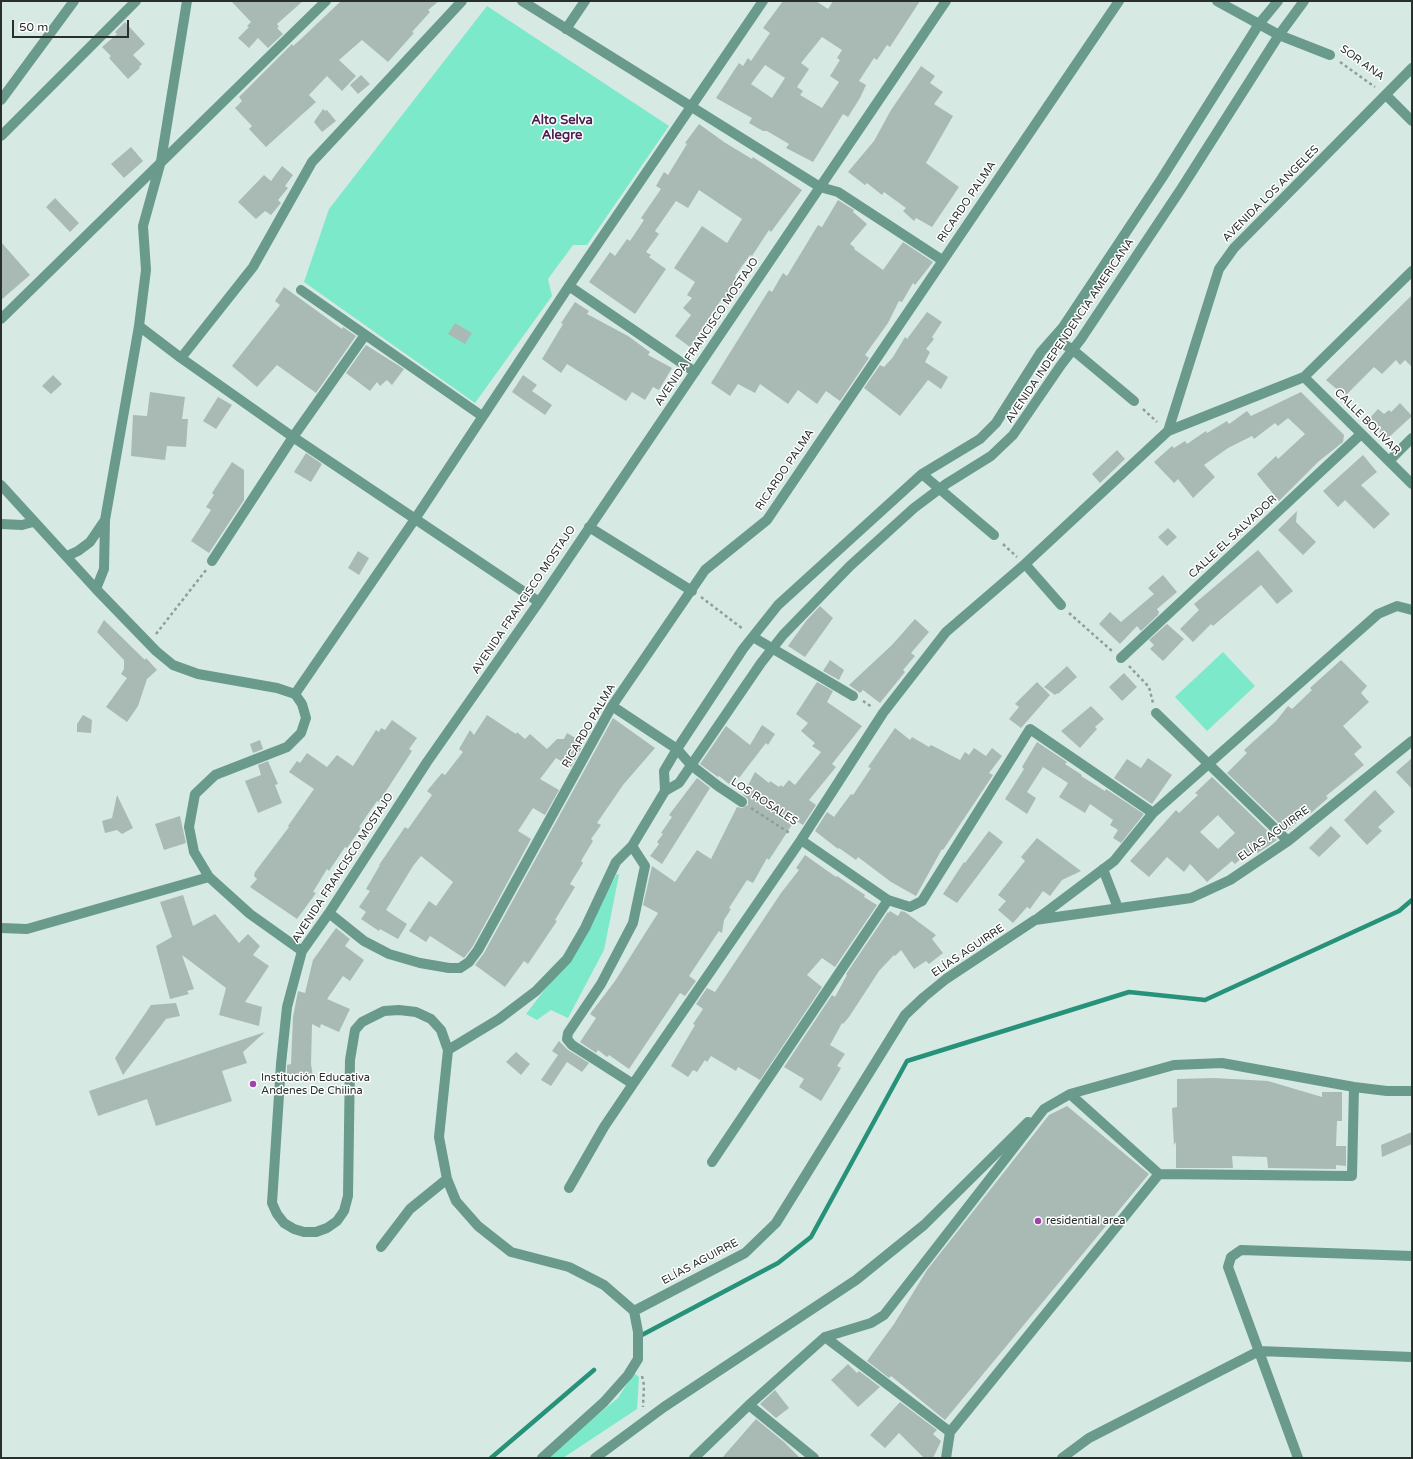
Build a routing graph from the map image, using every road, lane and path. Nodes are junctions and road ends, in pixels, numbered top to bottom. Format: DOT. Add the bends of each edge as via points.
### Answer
graph roads {
  1 [pos="74,1"];
  2 [pos="136,1"];
  3 [pos="187,1"];
  4 [pos="326,1"];
  5 [pos="462,1"];
  6 [pos="522,1"];
  7 [pos="585,1"];
  8 [pos="763,1"];
  9 [pos="946,1"];
  10 [pos="1119,1"];
  11 [pos="1217,1"];
  12 [pos="1278,1"];
  13 [pos="1304,1"];
  14 [pos="1259,24"];
  15 [pos="566,29"];
  16 [pos="1279,35"];
  17 [pos="1330,55"];
  18 [pos="1412,68"];
  19 [pos="1386,95"];
  20 [pos="1,100"];
  21 [pos="691,106"];
  22 [pos="1412,121"];
  23 [pos="1,136"];
  24 [pos="161,161"];
  25 [pos="820,187"];
  26 [pos="942,260"];
  27 [pos="1412,270"];
  28 [pos="568,286"];
  29 [pos="301,290"];
  30 [pos="1,319"];
  31 [pos="139,326"];
  32 [pos="365,335"];
  33 [pos="1054,338"];
  34 [pos="1073,350"];
  35 [pos="181,358"];
  36 [pos="695,372"];
  37 [pos="1304,378"];
  38 [pos="1134,401"];
  39 [pos="482,416"];
  40 [pos="1168,431"];
  41 [pos="1361,434"];
  42 [pos="293,437"];
  43 [pos="1412,438"];
  44 [pos="1389,461"];
  45 [pos="922,474"];
  46 [pos="1412,484"];
  47 [pos="1,485"];
  48 [pos="938,490"];
  49 [pos="415,519"];
  50 [pos="104,520"];
  51 [pos="33,522"];
  52 [pos="1,524"];
  53 [pos="589,527"];
  54 [pos="994,535"];
  55 [pos="67,556"];
  56 [pos="212,561"];
  57 [pos="1024,564"];
  58 [pos="96,589"];
  59 [pos="692,591"];
  60 [pos="539,602"];
  61 [pos="1061,605"];
  62 [pos="1412,610"];
  63 [pos="753,637"];
  64 [pos="149,644"];
  65 [pos="772,649"];
  66 [pos="1121,658"];
  67 [pos="295,694"];
  68 [pos="854,696"];
  69 [pos="612,706"];
  70 [pos="883,713"];
  71 [pos="1156,713"];
  72 [pos="1412,741"];
  73 [pos="677,749"];
  74 [pos="1209,764"];
  75 [pos="691,765"];
  76 [pos="665,791"];
  77 [pos="742,802"];
  78 [pos="1153,813"];
  79 [pos="801,840"];
  80 [pos="1288,841"];
  81 [pos="632,846"];
  82 [pos="1103,869"];
  83 [pos="209,877"];
  84 [pos="888,900"];
  85 [pos="1118,908"];
  86 [pos="329,913"];
  87 [pos="1035,920"];
  88 [pos="1,928"];
  89 [pos="302,951"];
  90 [pos="448,1050"];
  91 [pos="633,1084"];
  92 [pos="1354,1087"];
  93 [pos="1412,1091"];
  94 [pos="1070,1094"];
  95 [pos="1044,1109"];
  96 [pos="712,1162"];
  97 [pos="1159,1174"];
  98 [pos="447,1179"];
  99 [pos="569,1188"];
  100 [pos="380,1247"];
  101 [pos="1412,1256"];
  102 [pos="634,1311"];
  103 [pos="825,1337"];
  104 [pos="1259,1351"];
  105 [pos="1412,1357"];
  106 [pos="635,1363"];
  107 [pos="748,1405"];
  108 [pos="637,1427"];
  109 [pos="950,1432"];
  110 [pos="542,1458"];
  111 [pos="595,1458"];
  112 [pos="694,1458"];
  113 [pos="814,1458"];
  114 [pos="946,1458"];
  115 [pos="1062,1458"];
  116 [pos="1298,1458"];
  1 -- 20 [label="street"];
  2 -- 23 [label="street"];
  3 -- 24 [label="street"];
  4 -- 24 [label="street"];
  5 -- 35 [label="street" via="312,162 253,267"];
  6 -- 15 [label="street"];
  7 -- 15 [label="street"];
  8 -- 21 [label="street"];
  9 -- 25 [label="street, AVENIDA FRANCISCO MOSTAJO"];
  10 -- 26 [label="street, RICARDO PALMA"];
  11 -- 14 [label="street, SOR ANA"];
  12 -- 14 [label="street, AVENIDA INDEPENDENCIA AMERICANA"];
  13 -- 16 [label="street, AVENIDA INDEPENDENCIA AMERICANA"];
  14 -- 16 [label="street, SOR ANA"];
  14 -- 33 [label="street, AVENIDA INDEPENDENCIA AMERICANA" via="1162,178"];
  15 -- 21 [label="street"];
  16 -- 17 [label="street, SOR ANA"];
  16 -- 34 [label="street, AVENIDA INDEPENDENCIA AMERICANA"];
  17 -- 19 [label="path, SOR ANA"];
  18 -- 19 [label="street, AVENIDA LOS ANGELES"];
  19 -- 22 [label="street"];
  19 -- 40 [label="street, AVENIDA LOS ANGELES" via="1234,248 1219,268"];
  21 -- 25 [label="street"];
  21 -- 28 [label="street"];
  24 -- 30 [label="street"];
  24 -- 31 [label="street" via="143,226 146,270"];
  25 -- 26 [label="street" via="838,192"];
  25 -- 36 [label="street, AVENIDA FRANCISCO MOSTAJO"];
  26 -- 59 [label="street, RICARDO PALMA" via="767,520 705,570"];
  27 -- 37 [label="street"];
  28 -- 36 [label="street"];
  28 -- 39 [label="street"];
  29 -- 32 [label="street"];
  31 -- 35 [label="street"];
  31 -- 50 [label="street"];
  32 -- 39 [label="street"];
  32 -- 42 [label="street"];
  33 -- 34 [label="street"];
  33 -- 45 [label="street, AVENIDA INDEPENDENCIA AMERICANA" via="1041,352 996,423 980,440"];
  34 -- 38 [label="street"];
  34 -- 48 [label="street, AVENIDA INDEPENDENCIA AMERICANA" via="1013,435 991,456"];
  35 -- 42 [label="street"];
  36 -- 53 [label="street, AVENIDA FRANCISCO MOSTAJO"];
  37 -- 40 [label="street"];
  37 -- 41 [label="street, CALLE BOLIVAR"];
  38 -- 40 [label="path"];
  39 -- 49 [label="street"];
  40 -- 57 [label="street"];
  41 -- 44 [label="street, CALLE BOLIVAR"];
  41 -- 66 [label="street, CALLE EL SALVADOR"];
  42 -- 49 [label="street"];
  42 -- 56 [label="street"];
  43 -- 44 [label="street"];
  44 -- 46 [label="street, CALLE BOLIVAR"];
  45 -- 48 [label="street"];
  45 -- 63 [label="street, AVENIDA INDEPENDENCIA AMERICANA" via="778,605"];
  47 -- 51 [label="street"];
  48 -- 54 [label="street"];
  48 -- 65 [label="street, AVENIDA INDEPENDENCIA AMERICANA" via="914,508 850,566"];
  49 -- 60 [label="street"];
  49 -- 67 [label="street"];
  50 -- 55 [label="street" via="90,542"];
  50 -- 58 [label="street" via="104,569"];
  51 -- 52 [label="street" via="22,525"];
  51 -- 55 [label="street"];
  53 -- 59 [label="street"];
  53 -- 60 [label="street, AVENIDA FRANCISCO MOSTAJO"];
  54 -- 57 [label="path"];
  55 -- 58 [label="street"];
  56 -- 64 [label="path"];
  57 -- 61 [label="street"];
  57 -- 70 [label="street" via="946,632"];
  58 -- 64 [label="street"];
  59 -- 63 [label="path"];
  59 -- 69 [label="street, RICARDO PALMA"];
  60 -- 86 [label="street, AVENIDA FRANCISCO MOSTAJO" via="427,762"];
  61 -- 66 [label="path"];
  62 -- 74 [label="street" via="1397,606 1378,614"];
  63 -- 65 [label="street"];
  63 -- 73 [label="street, AVENIDA INDEPENDENCIA AMERICANA"];
  64 -- 67 [label="street" via="173,665 198,674 277,688"];
  65 -- 68 [label="street"];
  65 -- 75 [label="street, AVENIDA INDEPENDENCIA AMERICANA"];
  66 -- 71 [label="path" via="1149,687"];
  67 -- 83 [label="street" via="302,704 306,718 301,733 287,747 216,775 195,794 189,827 194,852"];
  68 -- 70 [label="path"];
  69 -- 73 [label="street, LOS ROSALES"];
  69 -- 86 [label="street, RICARDO PALMA" via="478,950 469,962 460,968 449,968 389,954 364,941"];
  70 -- 79 [label="street"];
  71 -- 74 [label="street"];
  72 -- 80 [label="street, ELÍAS AGUIRRE"];
  73 -- 75 [label="street, LOS ROSALES"];
  73 -- 76 [label="street, AVENIDA INDEPENDENCIA AMERICANA" via="664,771"];
  74 -- 78 [label="street"];
  74 -- 80 [label="street"];
  75 -- 76 [label="street, AVENIDA INDEPENDENCIA AMERICANA" via="679,784"];
  75 -- 77 [label="street, LOS ROSALES"];
  76 -- 81 [label="street, AVENIDA INDEPENDENCIA AMERICANA"];
  77 -- 79 [label="path, LOS ROSALES"];
  78 -- 82 [label="street" via="1114,862"];
  78 -- 84 [label="street, LOS ROSALES" via="1030,730 922,901 910,907"];
  79 -- 84 [label="street, LOS ROSALES"];
  79 -- 91 [label="street"];
  80 -- 85 [label="street, ELÍAS AGUIRRE" via="1230,880 1191,898"];
  81 -- 90 [label="street, AVENIDA INDEPENDENCIA AMERICANA" via="616,862 586,928 567,959 536,991 499,1019"];
  81 -- 91 [label="street" via="645,866 633,923 601,984 568,1033 567,1039 572,1045"];
  82 -- 85 [label="street"];
  82 -- 87 [label="street"];
  83 -- 88 [label="street" via="27,929"];
  83 -- 89 [label="street" via="250,914"];
  84 -- 96 [label="street"];
  85 -- 87 [label="street, ELÍAS AGUIRRE"];
  86 -- 89 [label="street, AVENIDA FRANCISCO MOSTAJO"];
  87 -- 102 [label="street, ELÍAS AGUIRRE" via="946,979 905,1015 776,1223 745,1253"];
  89 -- 90 [label="street, AVENIDA FRANCISCO MOSTAJO" via="287,1007 280,1064 272,1203 284,1223 304,1232 316,1232 337,1221 344,1211 348,1196 350,1060 355,1030 362,1022 384,1011 416,1012 431,1019 441,1030"];
  90 -- 98 [label="street, AVENIDA FRANCISCO MOSTAJO" via="439,1137"];
  91 -- 99 [label="street" via="604,1127"];
  92 -- 93 [label="street"];
  92 -- 94 [label="street" via="1222,1063 1174,1065"];
  92 -- 97 [label="street" via="1352,1176"];
  94 -- 95 [label="street"];
  94 -- 97 [label="street"];
  95 -- 103 [label="street" via="884,1315 871,1323"];
  95 -- 108 [label="street" via="1029,1120 924,1225 856,1280"];
  97 -- 109 [label="street"];
  98 -- 100 [label="street" via="410,1209"];
  98 -- 102 [label="street, AVENIDA FRANCISCO MOSTAJO" via="456,1200 478,1226 511,1252 569,1267 604,1285"];
  101 -- 104 [label="street" via="1241,1250 1231,1257 1228,1267"];
  102 -- 106 [label="street" via="638,1332"];
  103 -- 107 [label="street"];
  103 -- 109 [label="street"];
  104 -- 105 [label="street"];
  104 -- 115 [label="street" via="1089,1438"];
  104 -- 116 [label="street"];
  106 -- 108 [label="path" via="644,1385 644,1404"];
  106 -- 110 [label="street" via="604,1402"];
  107 -- 112 [label="street"];
  107 -- 113 [label="street"];
  108 -- 111 [label="street"];
  109 -- 114 [label="street"];
}
